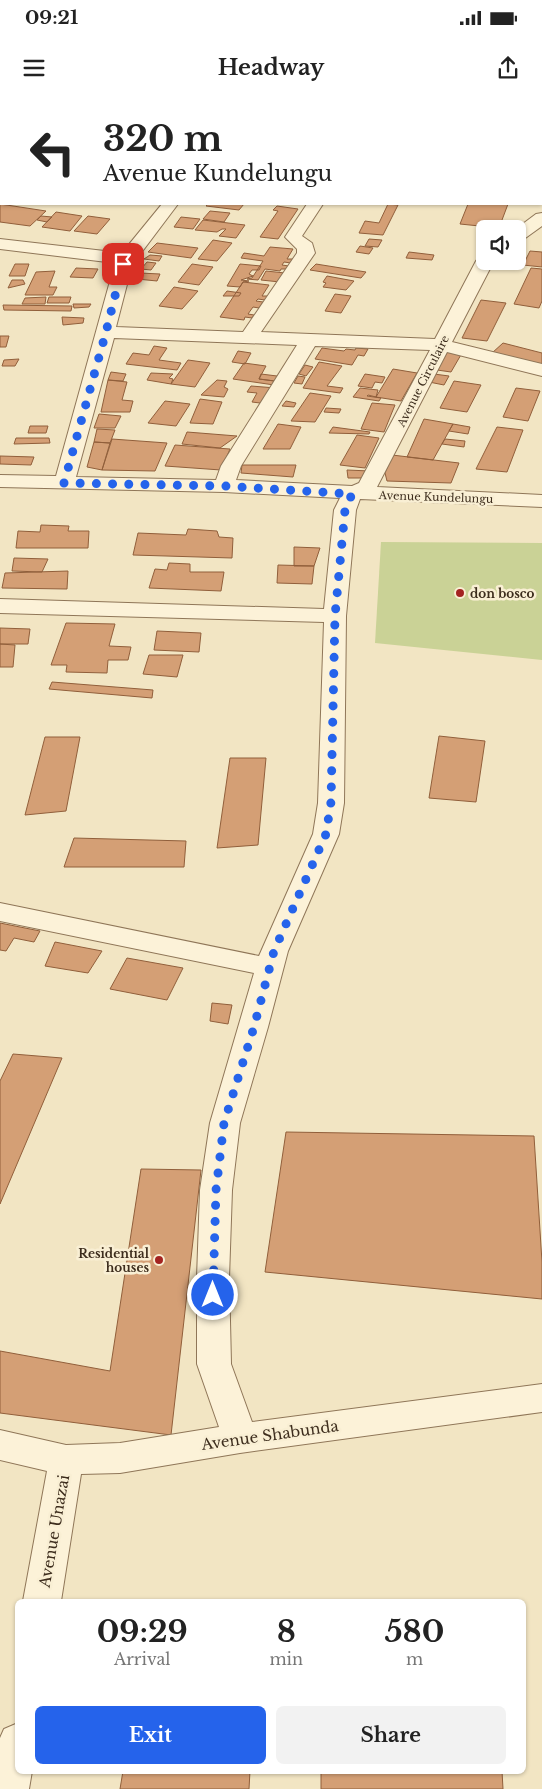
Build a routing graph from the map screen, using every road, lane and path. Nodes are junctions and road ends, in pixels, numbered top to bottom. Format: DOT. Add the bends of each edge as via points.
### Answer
graph roads {
  1 [pos="169,205"];
  2 [pos="315,205"];
  3 [pos="542,218"];
  4 [pos="526,229"];
  5 [pos="0,244"];
  6 [pos="126,260"];
  7 [pos="480,270"];
  8 [pos="106,332"];
  9 [pos="249,337"];
  10 [pos="310,339"];
  11 [pos="441,345"];
  12 [pos="542,370"];
  13 [pos="0,482"];
  14 [pos="64,483"];
  15 [pos="224,486"];
  16 [pos="352,494"];
  17 [pos="542,501"];
  18 [pos="0,606"];
  19 [pos="335,616"];
  20 [pos="0,912"];
  21 [pos="269,967"];
  22 [pos="542,1398"];
  23 [pos="240,1438"];
  24 [pos="0,1445"];
  25 [pos="66,1460"];
  26 [pos="42,1599"];
  27 [pos="15,1758"];
  28 [pos="9,1789"];
  1 -- 6 [label="street"];
  2 -- 9 [label="street" via="293,237 306,247 306,253"];
  3 -- 4 [label="street"];
  5 -- 6 [label="street"];
  6 -- 8 [label="street"];
  7 -- 11 [label="street, Avenue Circulaire"];
  8 -- 9 [label="street"];
  8 -- 14 [label="street"];
  9 -- 10 [label="street"];
  10 -- 11 [label="street"];
  10 -- 15 [label="street" via="232,466"];
  11 -- 12 [label="street"];
  11 -- 16 [label="street, Avenue Circulaire" via="371,481"];
  13 -- 14 [label="street, Avenue Kundelungu"];
  14 -- 15 [label="street, Avenue Kundelungu"];
  15 -- 16 [label="street, Avenue Kundelungu"];
  16 -- 17 [label="street, Avenue Kundelungu"];
  16 -- 19 [label="street" via="345,510"];
  18 -- 19 [label="street"];
  19 -- 21 [label="street" via="331,802 326,834"];
  20 -- 21 [label="street"];
  21 -- 23 [label="street" via="224,1123 216,1190 214,1364"];
  22 -- 23 [label="street, Avenue Shabunda"];
  23 -- 25 [label="street, Avenue Shabunda" via="120,1458"];
  24 -- 25 [label="street, Avenue Shabunda"];
  25 -- 26 [label="street, Avenue Unazai"];
  27 -- 28 [label="street"];
}
